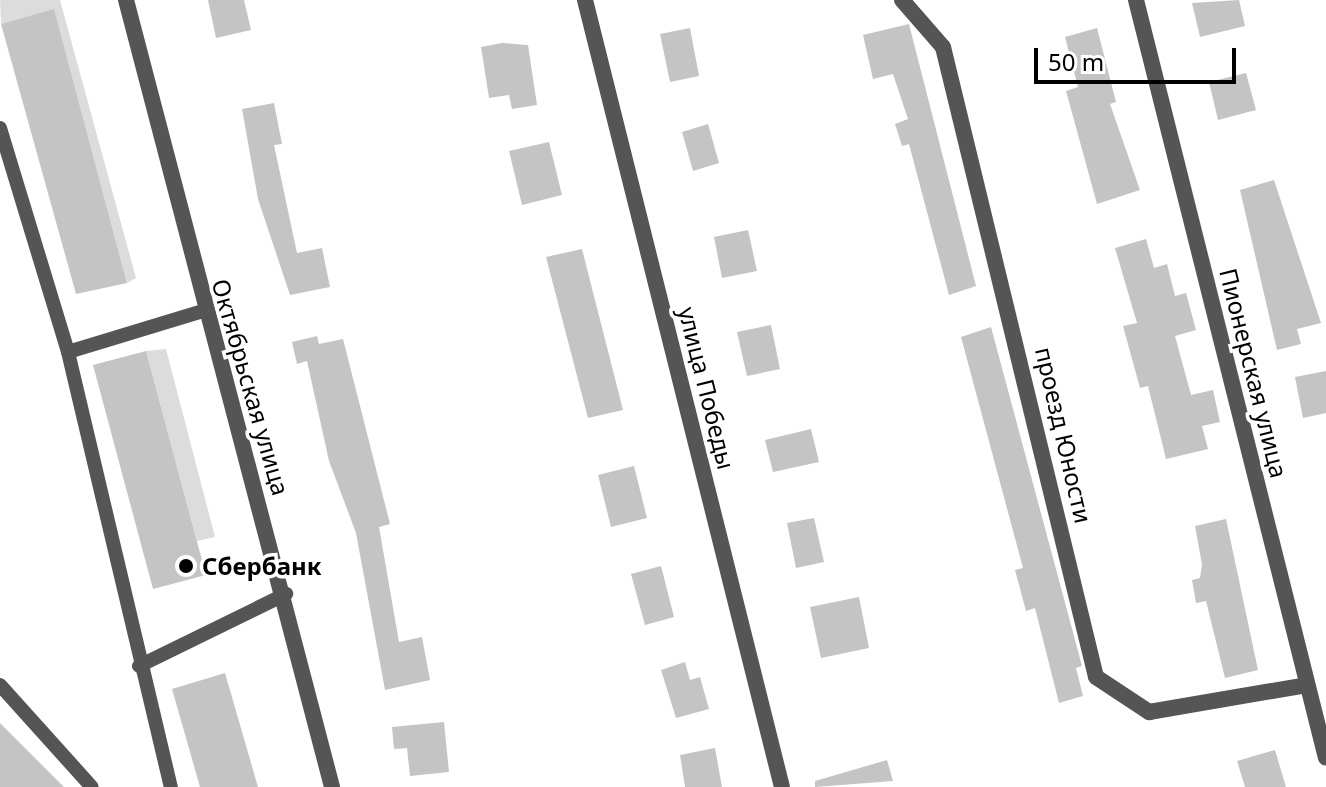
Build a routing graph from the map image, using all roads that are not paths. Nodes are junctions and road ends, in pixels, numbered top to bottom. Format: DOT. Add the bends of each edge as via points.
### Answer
graph roads {
  1 [pos="126,0"];
  2 [pos="585,0"];
  3 [pos="902,0"];
  4 [pos="1136,0"];
  5 [pos="0,128"];
  6 [pos="203,311"];
  7 [pos="68,352"];
  8 [pos="286,594"];
  9 [pos="139,666"];
  10 [pos="0,685"];
  11 [pos="1307,685"];
  12 [pos="1326,758"];
  13 [pos="92,787"];
  14 [pos="171,787"];
  15 [pos="332,787"];
  16 [pos="782,787"];
  1 -- 6 [label="street, Октябрьская улица"];
  2 -- 16 [label="street, улица Победы"];
  3 -- 11 [label="street, проезд Юности" via="943,47 1096,677 1149,712"];
  4 -- 11 [label="street, Пионерская улица"];
  5 -- 7 [label="lane"];
  6 -- 7 [label="lane"];
  6 -- 8 [label="street, Октябрьская улица"];
  7 -- 9 [label="lane"];
  8 -- 9 [label="lane"];
  8 -- 15 [label="street, Октябрьская улица"];
  9 -- 14 [label="lane"];
  10 -- 13 [label="lane"];
  11 -- 12 [label="street, Пионерская улица"];
}
